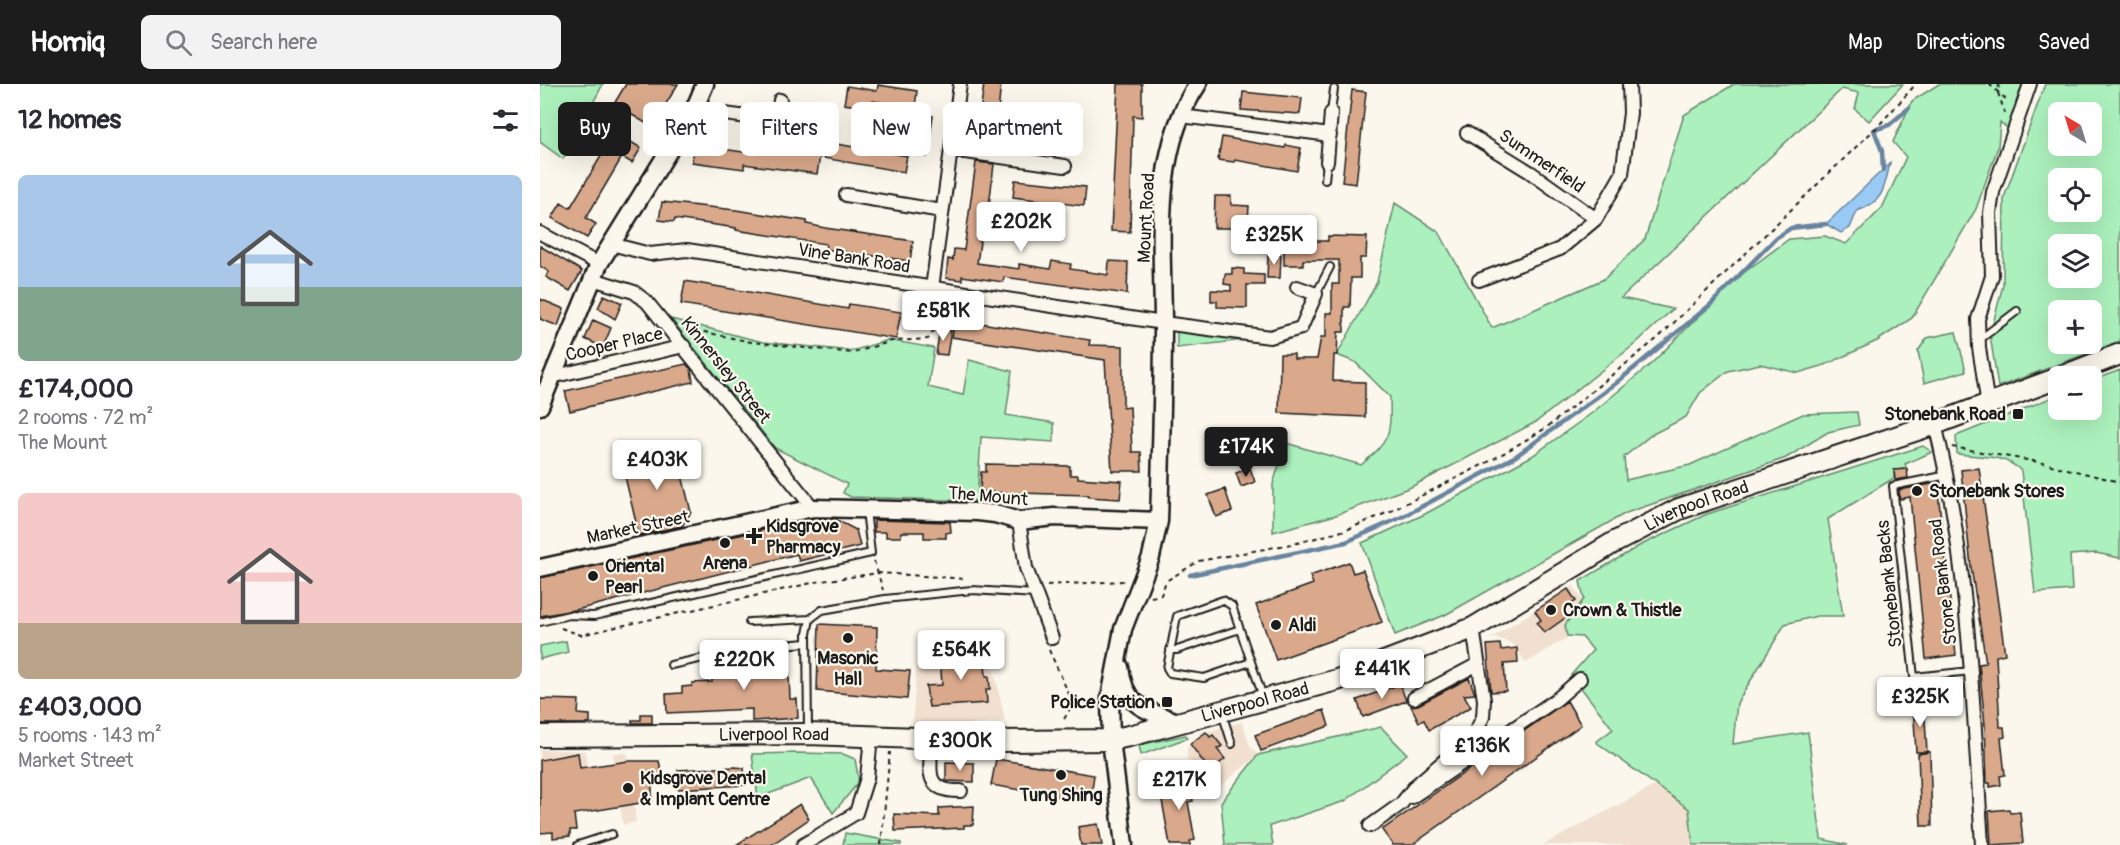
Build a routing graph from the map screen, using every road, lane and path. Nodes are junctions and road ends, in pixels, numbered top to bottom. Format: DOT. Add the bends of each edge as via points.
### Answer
graph roads {
  1 [pos="705,84"];
  2 [pos="960,84"];
  3 [pos="1198,84"];
  4 [pos="1629,84"];
  5 [pos="1916,84"];
  6 [pos="1989,84"];
  7 [pos="1998,84"];
  8 [pos="2030,84"];
  9 [pos="1334,89"];
  10 [pos="1998,93"];
  11 [pos="697,102"];
  12 [pos="958,102"];
  13 [pos="2020,110"];
  14 [pos="1331,112"];
  15 [pos="1181,116"];
  16 [pos="1467,133"];
  17 [pos="2013,133"];
  18 [pos="1330,135"];
  19 [pos="666,156"];
  20 [pos="950,156"];
  21 [pos="994,156"];
  22 [pos="1328,162"];
  23 [pos="1065,166"];
  24 [pos="1325,180"];
  25 [pos="846,195"];
  26 [pos="942,211"];
  27 [pos="1596,219"];
  28 [pos="540,233"];
  29 [pos="611,244"];
  30 [pos="1330,267"];
  31 [pos="596,272"];
  32 [pos="1479,280"];
  33 [pos="1297,287"];
  34 [pos="932,288"];
  35 [pos="960,292"];
  36 [pos="1316,294"];
  37 [pos="2016,311"];
  38 [pos="664,322"];
  39 [pos="1163,323"];
  40 [pos="1978,341"];
  41 [pos="684,346"];
  42 [pos="2120,354"];
  43 [pos="2089,366"];
  44 [pos="551,377"];
  45 [pos="2048,382"];
  46 [pos="1988,405"];
  47 [pos="540,406"];
  48 [pos="1935,424"];
  49 [pos="1941,445"];
  50 [pos="1948,475"];
  51 [pos="2120,482"];
  52 [pos="813,508"];
  53 [pos="866,509"];
  54 [pos="1019,521"];
  55 [pos="1159,521"];
  56 [pos="540,568"];
  57 [pos="879,573"];
  58 [pos="977,580"];
  59 [pos="1131,580"];
  60 [pos="1033,590"];
  61 [pos="1150,590"];
  62 [pos="885,599"];
  63 [pos="810,619"];
  64 [pos="540,621"];
  65 [pos="749,622"];
  66 [pos="556,626"];
  67 [pos="1473,628"];
  68 [pos="1240,629"];
  69 [pos="1052,638"];
  70 [pos="807,643"];
  71 [pos="1170,650"];
  72 [pos="1118,654"];
  73 [pos="1251,662"];
  74 [pos="1478,664"];
  75 [pos="671,665"];
  76 [pos="1971,671"];
  77 [pos="1580,679"];
  78 [pos="1414,698"];
  79 [pos="1264,701"];
  80 [pos="1221,712"];
  81 [pos="1062,723"];
  82 [pos="1179,723"];
  83 [pos="808,734"];
  84 [pos="540,735"];
  85 [pos="871,737"];
  86 [pos="891,737"];
  87 [pos="932,740"];
  88 [pos="1111,740"];
  89 [pos="1232,744"];
  90 [pos="961,791"];
  91 [pos="1401,804"];
  92 [pos="1370,826"];
  93 [pos="612,834"];
  94 [pos="578,845"];
  95 [pos="803,845"];
  96 [pos="881,845"];
  97 [pos="1124,845"];
  98 [pos="1982,845"];
  1 -- 11 [label="street"];
  2 -- 12 [label="street"];
  3 -- 15 [label="street, Mount Road"];
  4 -- 27 [label="street" via="1630,113 1622,174"];
  5 -- 61 [label="path" via="1880,124 1658,338 1546,428 1492,460 1346,530 1199,561 1166,582 1161,596 1151,597"];
  6 -- 10 [label="path"];
  7 -- 10 [label="path"];
  8 -- 13 [label="street"];
  9 -- 14 [label="lane"];
  10 -- 13 [label="path"];
  10 -- 17 [label="path"];
  13 -- 17 [label="street"];
  14 -- 18 [label="street"];
  15 -- 18 [label="street"];
  15 -- 39 [label="street, Mount Road" via="1166,174"];
  16 -- 27 [label="street, Summerfield"];
  17 -- 40 [label="street" via="1993,192 1992,276 1978,319"];
  18 -- 22 [label="street"];
  19 -- 29 [label="street"];
  20 -- 26 [label="street"];
  21 -- 23 [label="street"];
  22 -- 24 [label="lane"];
  25 -- 26 [label="street"];
  26 -- 34 [label="street"];
  27 -- 32 [label="street" via="1560,249"];
  28 -- 31 [label="street, Kinnersley Street"];
  29 -- 31 [label="street"];
  29 -- 34 [label="street, Vine Bank Road" via="650,254 687,250"];
  30 -- 36 [label="lane"];
  31 -- 38 [label="street, Kinnersley Street" via="634,292"];
  31 -- 44 [label="street"];
  33 -- 36 [label="street"];
  34 -- 35 [label="street, Vine Bank Road"];
  35 -- 38 [label="path" via="928,339 892,341 853,353 751,342"];
  35 -- 39 [label="street, Vine Bank Road"];
  36 -- 39 [label="street, Vine Bank Road" via="1301,328 1270,337"];
  37 -- 40 [label="lane"];
  38 -- 41 [label="street, Kinnersley Street"];
  39 -- 55 [label="street"];
  40 -- 46 [label="street"];
  41 -- 44 [label="street, Cooper Place"];
  41 -- 52 [label="street, Kinnersley Street"];
  42 -- 43 [label="main road, Liverpool Road"];
  44 -- 47 [label="street"];
  45 -- 46 [label="main road, Liverpool Road"];
  46 -- 48 [label="main road, Liverpool Road"];
  48 -- 49 [label="street, Stone Bank Road"];
  48 -- 67 [label="main road, Liverpool Road" via="1679,509 1613,543"];
  49 -- 50 [label="street, Stone Bank Road"];
  49 -- 51 [label="path" via="2039,462"];
  50 -- 76 [label="street, Stone Bank Road"];
  50 -- 76 [label="lane, Stonebank Backs" via="1893,486 1911,654 1914,677"];
  52 -- 53 [label="street, The Mount"];
  52 -- 56 [label="street, Market Street"];
  53 -- 54 [label="street, The Mount" via="978,512"];
  53 -- 64 [label="lane" via="871,552 594,616 568,615"];
  54 -- 55 [label="street, The Mount" via="1054,517"];
  54 -- 60 [label="street"];
  55 -- 72 [label="street"];
  57 -- 58 [label="path"];
  57 -- 62 [label="path"];
  57 -- 66 [label="path" via="821,581 581,635"];
  59 -- 60 [label="path"];
  60 -- 62 [label="lane" via="972,590"];
  60 -- 69 [label="street"];
  62 -- 63 [label="lane" via="822,610"];
  63 -- 65 [label="lane"];
  63 -- 70 [label="lane"];
  67 -- 74 [label="street"];
  67 -- 79 [label="main road, Liverpool Road" via="1337,680"];
  68 -- 71 [label="lane"];
  68 -- 71 [label="lane" via="1232,606 1223,600 1216,601 1177,616"];
  68 -- 73 [label="lane"];
  69 -- 81 [label="path" via="1047,646 1073,703"];
  70 -- 75 [label="lane" via="754,647"];
  70 -- 83 [label="lane"];
  71 -- 73 [label="lane" via="1170,673 1202,678"];
  72 -- 82 [label="street" via="1122,685 1130,700"];
  72 -- 88 [label="street" via="1110,698"];
  73 -- 79 [label="lane"];
  74 -- 78 [label="street"];
  74 -- 91 [label="street" via="1483,717 1474,735 1416,785"];
  76 -- 98 [label="street, Stone Bank Road"];
  77 -- 91 [label="street" via="1557,699"];
  79 -- 80 [label="main road, Liverpool Road"];
  80 -- 82 [label="main road, Liverpool Road"];
  80 -- 89 [label="lane"];
  82 -- 88 [label="main road, Liverpool Road"];
  83 -- 84 [label="main road, Liverpool Road"];
  83 -- 85 [label="main road, Liverpool Road"];
  85 -- 86 [label="main road, Liverpool Road"];
  85 -- 95 [label="street" via="867,778 856,813"];
  86 -- 87 [label="main road, Liverpool Road"];
  86 -- 96 [label="path"];
  87 -- 88 [label="main road, Liverpool Road"];
  87 -- 90 [label="street" via="930,774 934,784 944,791"];
  88 -- 97 [label="street"];
  91 -- 92 [label="street"];
  93 -- 94 [label="lane"];
}
